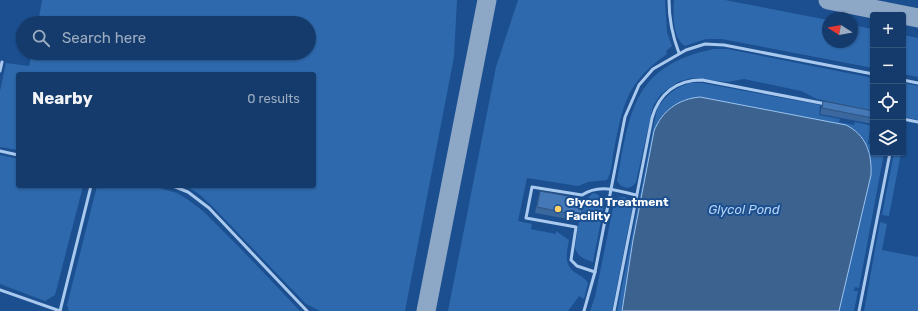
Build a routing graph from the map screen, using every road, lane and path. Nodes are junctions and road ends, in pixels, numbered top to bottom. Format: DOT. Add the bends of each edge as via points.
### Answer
graph roads {
  1 [pos="669,0"];
  2 [pos="679,53"];
  3 [pos="2,62"];
  4 [pos="0,71"];
  5 [pos="870,73"];
  6 [pos="906,81"];
  7 [pos="918,83"];
  8 [pos="827,104"];
  9 [pos="906,120"];
  10 [pos="918,122"];
  11 [pos="0,151"];
  12 [pos="16,155"];
  13 [pos="889,156"];
  14 [pos="91,188"];
  15 [pos="178,188"];
  16 [pos="611,190"];
  17 [pos="636,195"];
  18 [pos="595,272"];
  19 [pos="0,290"];
  20 [pos="60,311"];
  21 [pos="307,311"];
  22 [pos="584,311"];
  23 [pos="614,311"];
  24 [pos="860,311"];
  1 -- 2 [label="lane" via="669,16"];
  2 -- 5 [label="lane" via="705,44 724,44"];
  2 -- 16 [label="lane" via="654,69 639,85 625,117"];
  3 -- 4 [label="lane"];
  6 -- 7 [label="lane"];
  8 -- 17 [label="lane" via="702,80 678,84 666,92 654,110"];
  9 -- 10 [label="lane"];
  11 -- 12 [label="lane"];
  13 -- 24 [label="lane"];
  14 -- 20 [label="lane"];
  15 -- 21 [label="lane" via="188,192 209,208"];
  16 -- 17 [label="lane"];
  16 -- 18 [label="lane"];
  16 -- 18 [label="lane" via="596,188 582,195 532,187 526,218 576,227 571,260 577,266"];
  17 -- 23 [label="lane"];
  18 -- 22 [label="lane"];
  19 -- 20 [label="lane"];
}
